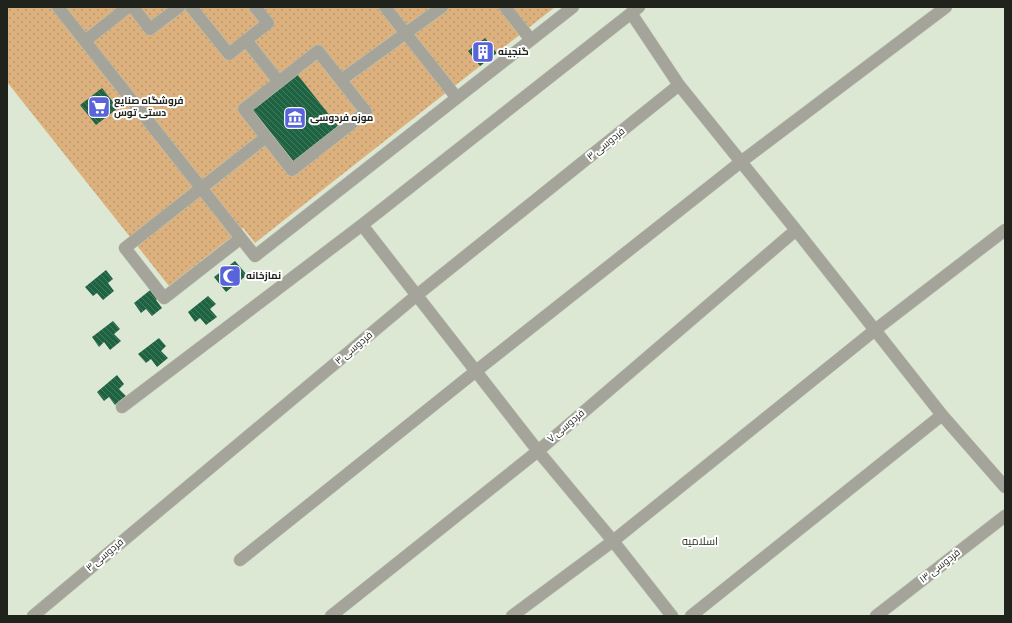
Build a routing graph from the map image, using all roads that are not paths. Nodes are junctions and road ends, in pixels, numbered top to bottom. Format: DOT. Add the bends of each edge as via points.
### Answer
graph roads {
  1 [pos="58,7"];
  2 [pos="128,7"];
  3 [pos="133,7"];
  4 [pos="179,7"];
  5 [pos="191,7"];
  6 [pos="255,7"];
  7 [pos="385,7"];
  8 [pos="442,7"];
  9 [pos="505,7"];
  10 [pos="573,7"];
  11 [pos="946,7"];
  12 [pos="635,10"];
  13 [pos="406,33"];
  14 [pos="246,40"];
  15 [pos="531,40"];
  16 [pos="85,41"];
  17 [pos="341,80"];
  18 [pos="279,82"];
  19 [pos="679,85"];
  20 [pos="457,98"];
  21 [pos="266,137"];
  22 [pos="742,161"];
  23 [pos="201,188"];
  24 [pos="362,225"];
  25 [pos="796,230"];
  26 [pos="1005,230"];
  27 [pos="241,238"];
  28 [pos="417,295"];
  29 [pos="875,330"];
  30 [pos="476,371"];
  31 [pos="122,407"];
  32 [pos="942,415"];
  33 [pos="538,451"];
  34 [pos="1005,487"];
  35 [pos="1005,516"];
  36 [pos="613,541"];
  37 [pos="240,560"];
  38 [pos="33,616"];
  39 [pos="331,616"];
  40 [pos="512,616"];
  41 [pos="672,616"];
  42 [pos="691,616"];
  43 [pos="876,616"];
  1 -- 16 [label="street"];
  2 -- 16 [label="street"];
  3 -- 4 [label="street" via="150,29"];
  5 -- 14 [label="street" via="228,54"];
  6 -- 14 [label="street" via="268,23"];
  7 -- 13 [label="street"];
  8 -- 13 [label="street"];
  9 -- 15 [label="street"];
  10 -- 15 [label="street"];
  11 -- 22 [label="street"];
  12 -- 19 [label="street"];
  12 -- 24 [label="street"];
  13 -- 17 [label="street"];
  13 -- 20 [label="street"];
  14 -- 18 [label="street"];
  15 -- 20 [label="street"];
  16 -- 23 [label="street"];
  17 -- 18 [label="street" via="318,51"];
  17 -- 21 [label="street" via="366,112 292,170"];
  18 -- 21 [label="street" via="244,109"];
  19 -- 22 [label="street"];
  19 -- 28 [label="street, فردوسی ۳"];
  20 -- 27 [label="street" via="255,256"];
  21 -- 23 [label="street"];
  22 -- 25 [label="street"];
  22 -- 30 [label="street"];
  23 -- 27 [label="street"];
  23 -- 27 [label="street" via="124,248 164,298"];
  24 -- 28 [label="street"];
  24 -- 31 [label="street"];
  25 -- 29 [label="street"];
  25 -- 33 [label="street, فردوسی ۷"];
  26 -- 29 [label="street"];
  28 -- 30 [label="street"];
  28 -- 38 [label="street, فردوسی ۳"];
  29 -- 32 [label="street"];
  29 -- 36 [label="street"];
  30 -- 33 [label="street"];
  30 -- 37 [label="street"];
  32 -- 34 [label="street"];
  32 -- 42 [label="street"];
  33 -- 36 [label="street"];
  33 -- 39 [label="street, فردوسی ۷"];
  35 -- 43 [label="street, فردوسی ۱۳"];
  36 -- 40 [label="street"];
  36 -- 41 [label="street"];
}
